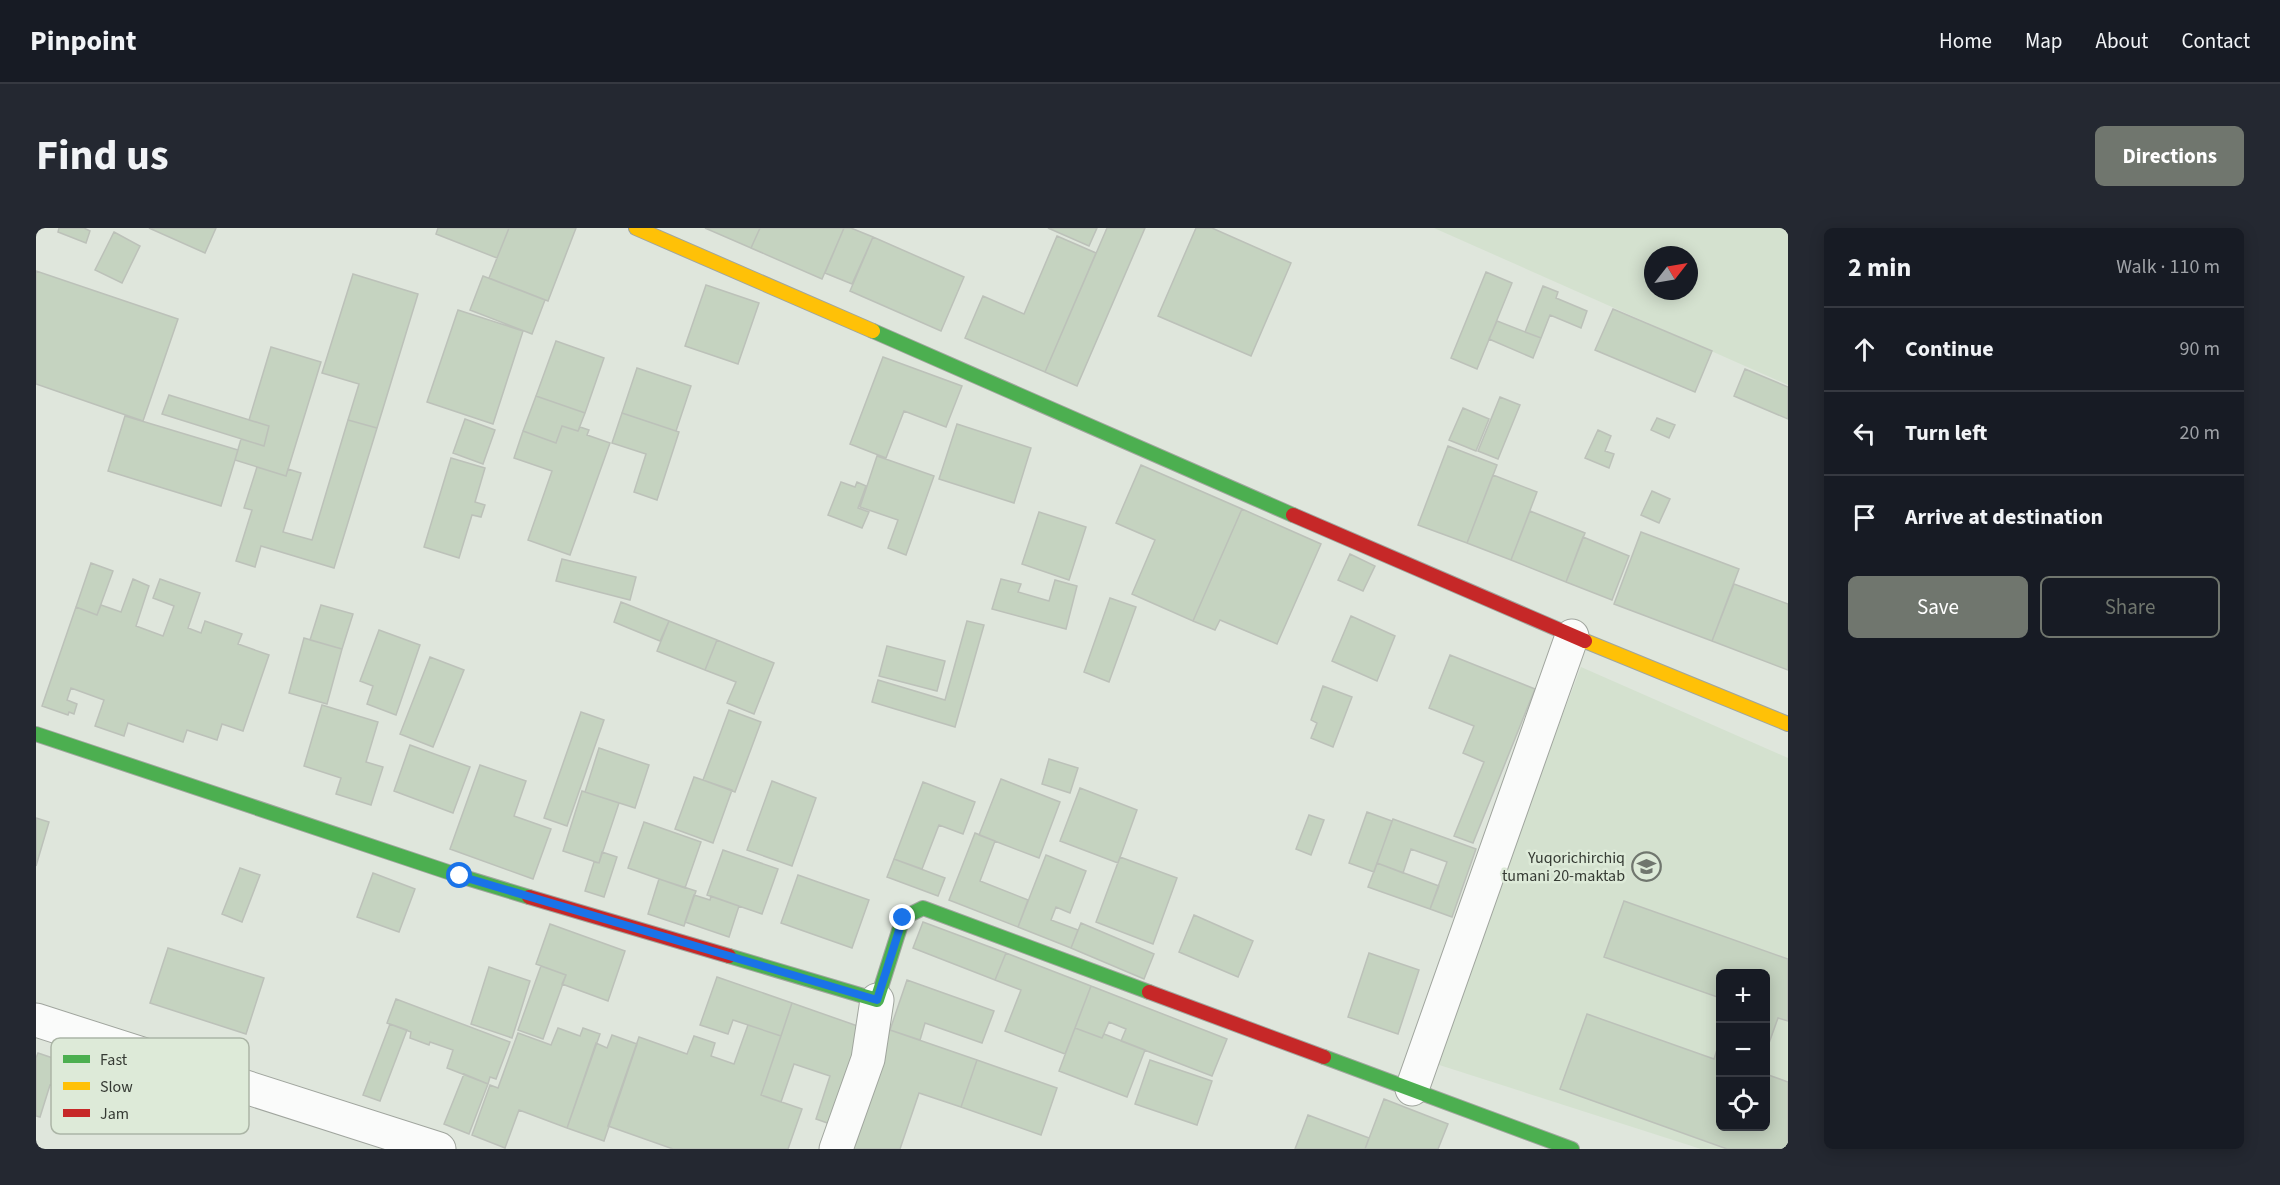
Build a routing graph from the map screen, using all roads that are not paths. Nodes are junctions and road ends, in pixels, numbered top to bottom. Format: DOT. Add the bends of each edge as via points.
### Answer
graph roads {
  1 [pos="636,228"];
  2 [pos="1572,636"];
  3 [pos="1788,724"];
  4 [pos="36,734"];
  5 [pos="877,1000"];
  6 [pos="36,1020"];
  7 [pos="92,1038"];
  8 [pos="249,1088"];
  9 [pos="1412,1089"];
  10 [pos="439,1149"];
  11 [pos="837,1149"];
  12 [pos="1572,1149"];
  1 -- 2 [label="street"];
  2 -- 3 [label="street"];
  2 -- 9 [label="street"];
  4 -- 5 [label="street" via="460,876"];
  5 -- 9 [label="street" via="903,918 923,908"];
  5 -- 11 [label="street" via="868,1059"];
  6 -- 7 [label="street"];
  8 -- 10 [label="street"];
  9 -- 12 [label="street"];
}
